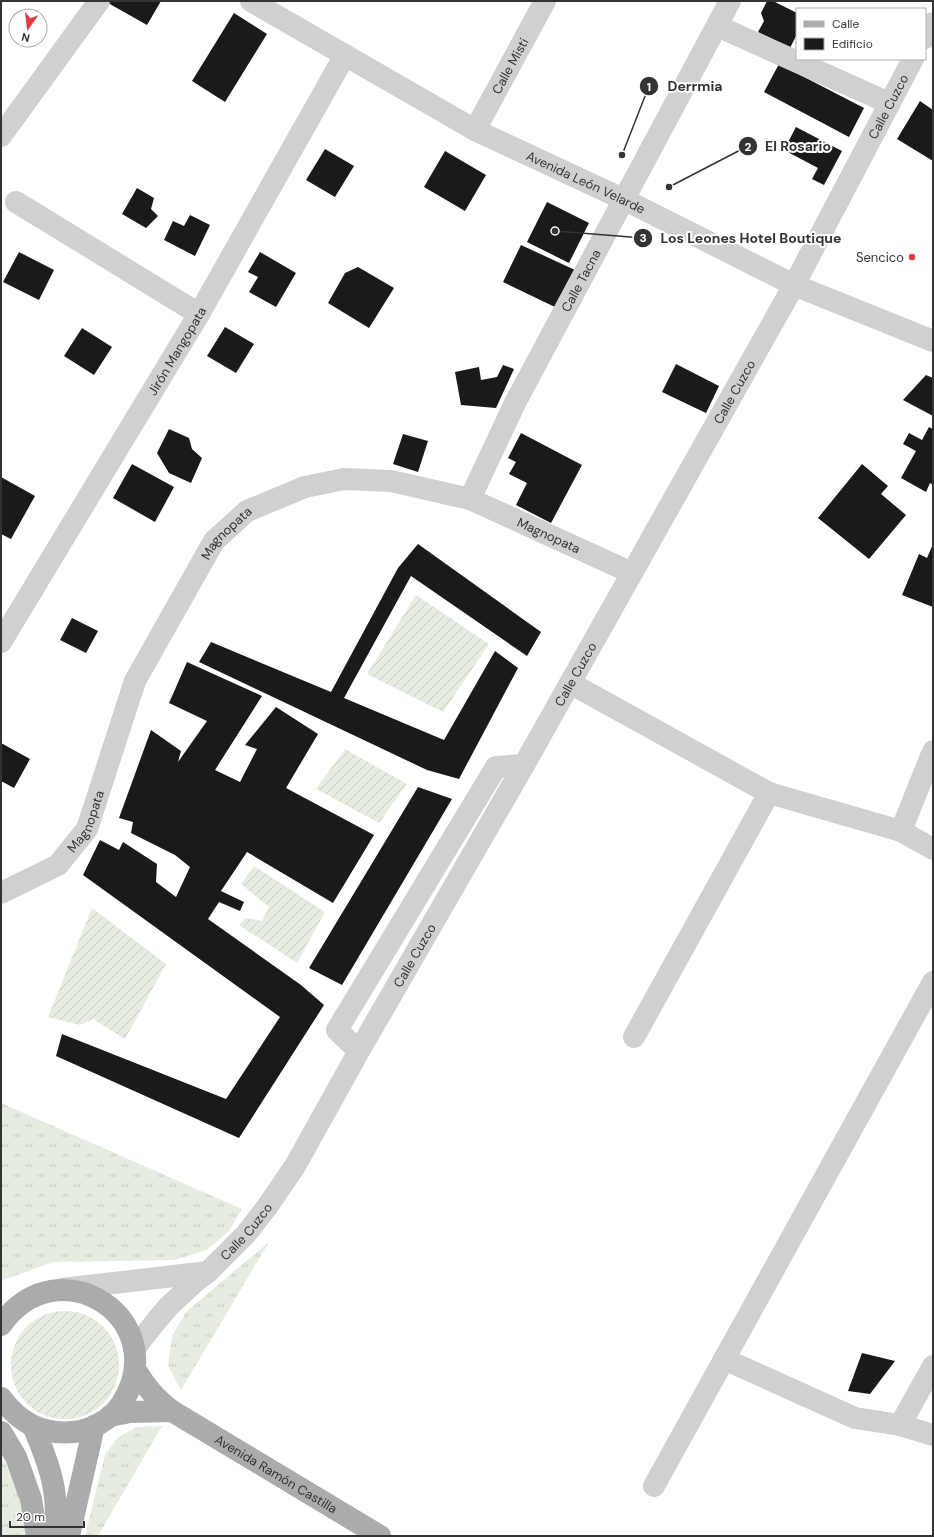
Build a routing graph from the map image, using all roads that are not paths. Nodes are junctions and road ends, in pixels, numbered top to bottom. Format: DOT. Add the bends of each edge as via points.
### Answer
graph roads {
  1 [pos="99,1"];
  2 [pos="251,1"];
  3 [pos="545,1"];
  4 [pos="730,1"];
  5 [pos="933,23"];
  6 [pos="717,26"];
  7 [pos="926,36"];
  8 [pos="346,56"];
  9 [pos="912,60"];
  10 [pos="889,103"];
  11 [pos="475,130"];
  12 [pos="1,136"];
  13 [pos="625,200"];
  14 [pos="16,202"];
  15 [pos="794,285"];
  16 [pos="199,314"];
  17 [pos="933,341"];
  18 [pos="470,499"];
  19 [pos="632,573"];
  20 [pos="1,642"];
  21 [pos="570,683"];
  22 [pos="933,751"];
  23 [pos="524,765"];
  24 [pos="769,793"];
  25 [pos="902,831"];
  26 [pos="933,849"];
  27 [pos="1,892"];
  28 [pos="933,982"];
  29 [pos="634,1037"];
  30 [pos="359,1050"];
  31 [pos="209,1271"];
  32 [pos="58,1290"];
  33 [pos="3,1318"];
  34 [pos="134,1358"];
  35 [pos="724,1359"];
  36 [pos="933,1366"];
  37 [pos="1,1398"];
  38 [pos="172,1412"];
  39 [pos="102,1421"];
  40 [pos="900,1424"];
  41 [pos="32,1426"];
  42 [pos="1,1432"];
  43 [pos="933,1435"];
  44 [pos="654,1486"];
  45 [pos="37,1536"];
  46 [pos="53,1536"];
  47 [pos="69,1536"];
  48 [pos="380,1536"];
  1 -- 12 [label="street"];
  2 -- 8 [label="street, Avenida León Velarde"];
  3 -- 11 [label="street, Calle Misti"];
  4 -- 6 [label="street, Calle Tacna"];
  5 -- 7 [label="street"];
  6 -- 10 [label="street"];
  6 -- 13 [label="street, Calle Tacna"];
  8 -- 11 [label="street, Avenida León Velarde"];
  8 -- 16 [label="street, Jirón Mangopata"];
  9 -- 10 [label="street, Calle Cuzco"];
  10 -- 15 [label="street, Calle Cuzco"];
  11 -- 13 [label="street, Avenida León Velarde"];
  13 -- 15 [label="street, Avenida León Velarde"];
  13 -- 18 [label="street, Calle Tacna" via="515,403"];
  14 -- 16 [label="street"];
  15 -- 17 [label="street, Avenida León Velarde"];
  15 -- 19 [label="street, Calle Cuzco"];
  16 -- 20 [label="street, Jirón Mangopata"];
  18 -- 19 [label="street, Magnopata"];
  18 -- 27 [label="street, Magnopata" via="391,481 344,479 305,487 247,511 214,541 135,681 87,829 58,865"];
  19 -- 21 [label="street, Calle Cuzco"];
  21 -- 23 [label="street, Calle Cuzco"];
  21 -- 24 [label="street"];
  22 -- 25 [label="street"];
  23 -- 30 [label="street, Calle Cuzco"];
  23 -- 30 [label="street" via="496,767 337,1030"];
  24 -- 25 [label="street"];
  24 -- 29 [label="street"];
  25 -- 26 [label="street"];
  28 -- 35 [label="street"];
  30 -- 31 [label="street, Calle Cuzco" via="295,1166 246,1234"];
  31 -- 32 [label="street, Calle Cuzco"];
  31 -- 34 [label="street, Calle Cuzco" via="169,1306 157,1320"];
  32 -- 33 [label="main road, Avenida Ramón Castilla" via="30,1297"];
  32 -- 34 [label="main road, Avenida Ramón Castilla" via="81,1292 104,1302 118,1315 128,1331"];
  34 -- 38 [label="main road, Avenida Ramón Castilla" via="149,1390"];
  34 -- 39 [label="main road" via="132,1382 127,1394 120,1406"];
  35 -- 40 [label="street" via="856,1418"];
  35 -- 44 [label="street"];
  36 -- 40 [label="street"];
  37 -- 41 [label="main road" via="20,1419"];
  38 -- 39 [label="main road" via="130,1412"];
  38 -- 48 [label="main road, Avenida Ramón Castilla"];
  39 -- 41 [label="main road" via="79,1431 64,1433 48,1432"];
  39 -- 47 [label="main road"];
  40 -- 43 [label="street"];
  41 -- 46 [label="main road" via="53,1479 56,1508"];
  42 -- 45 [label="main road" via="16,1457 31,1499"];
}
